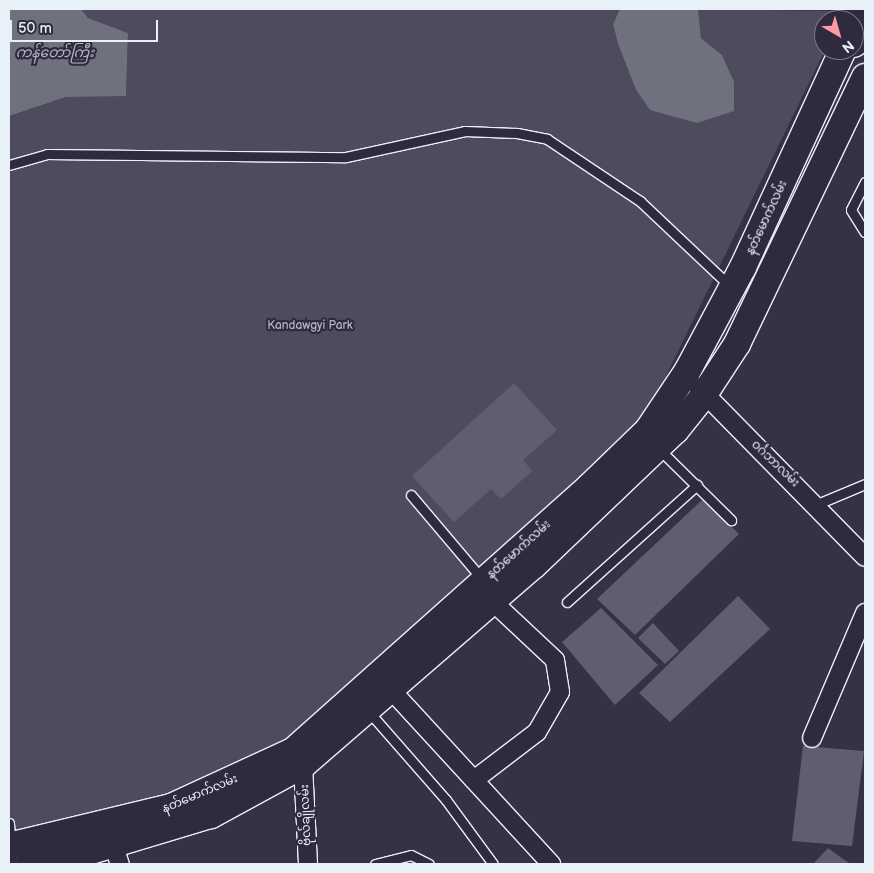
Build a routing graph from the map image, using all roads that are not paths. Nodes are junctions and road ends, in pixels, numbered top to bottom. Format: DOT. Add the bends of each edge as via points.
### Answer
graph roads {
  1 [pos="841,60"];
  2 [pos="865,78"];
  3 [pos="9,166"];
  4 [pos="865,182"];
  5 [pos="865,232"];
  6 [pos="732,288"];
  7 [pos="688,370"];
  8 [pos="703,396"];
  9 [pos="658,448"];
  10 [pos="865,484"];
  11 [pos="697,485"];
  12 [pos="411,495"];
  13 [pos="815,505"];
  14 [pos="731,520"];
  15 [pos="865,557"];
  16 [pos="525,558"];
  17 [pos="489,592"];
  18 [pos="568,602"];
  19 [pos="865,613"];
  20 [pos="393,692"];
  21 [pos="362,704"];
  22 [pos="812,738"];
  23 [pos="298,758"];
  24 [pos="474,780"];
  25 [pos="114,845"];
  26 [pos="14,849"];
  27 [pos="308,864"];
  28 [pos="374,864"];
  29 [pos="429,864"];
  30 [pos="493,864"];
  31 [pos="551,864"];
  1 -- 6 [label="main road, နတ်မောက်လမ်း"];
  2 -- 8 [label="main road, နတ်မောက်လမ်း" via="736,344"];
  3 -- 6 [label="lane" via="47,154 346,157 465,131 517,133 547,139 640,201"];
  4 -- 5 [label="lane" via="851,210"];
  6 -- 7 [label="main road, နတ်မောက်လမ်း"];
  7 -- 8 [label="street, ဝင်္ဂဘာလမ်း"];
  7 -- 16 [label="main road, နတ်မောက်လမ်း" via="648,430"];
  8 -- 9 [label="main road, နတ်မောက်လမ်း"];
  8 -- 13 [label="street, ဝင်္ဂဘာလမ်း"];
  9 -- 11 [label="lane"];
  9 -- 16 [label="main road, နတ်မောက်လမ်း"];
  10 -- 13 [label="lane"];
  11 -- 14 [label="lane"];
  11 -- 18 [label="lane"];
  12 -- 17 [label="lane"];
  13 -- 15 [label="street, ဝင်္ဂဘာလမ်း"];
  16 -- 17 [label="main road, နတ်မောက်လမ်း"];
  17 -- 20 [label="main road, နတ်မောက်လမ်း"];
  17 -- 21 [label="main road, နတ်မောက်လမ်း"];
  17 -- 24 [label="street" via="555,660 560,692 537,732"];
  19 -- 22 [label="street"];
  20 -- 21 [label="main road, နတ်မောက်လမ်း"];
  20 -- 24 [label="street"];
  21 -- 23 [label="main road, နတ်မောက်လမ်း"];
  21 -- 30 [label="lane" via="446,800"];
  23 -- 25 [label="main road, နတ်မောက်လမ်း" via="211,815"];
  23 -- 27 [label="street, ဗိုလ်ချိုလမ်း"];
  24 -- 31 [label="street"];
  25 -- 26 [label="main road, နတ်မောက်လမ်း"];
  28 -- 29 [label="lane" via="411,855"];
}
